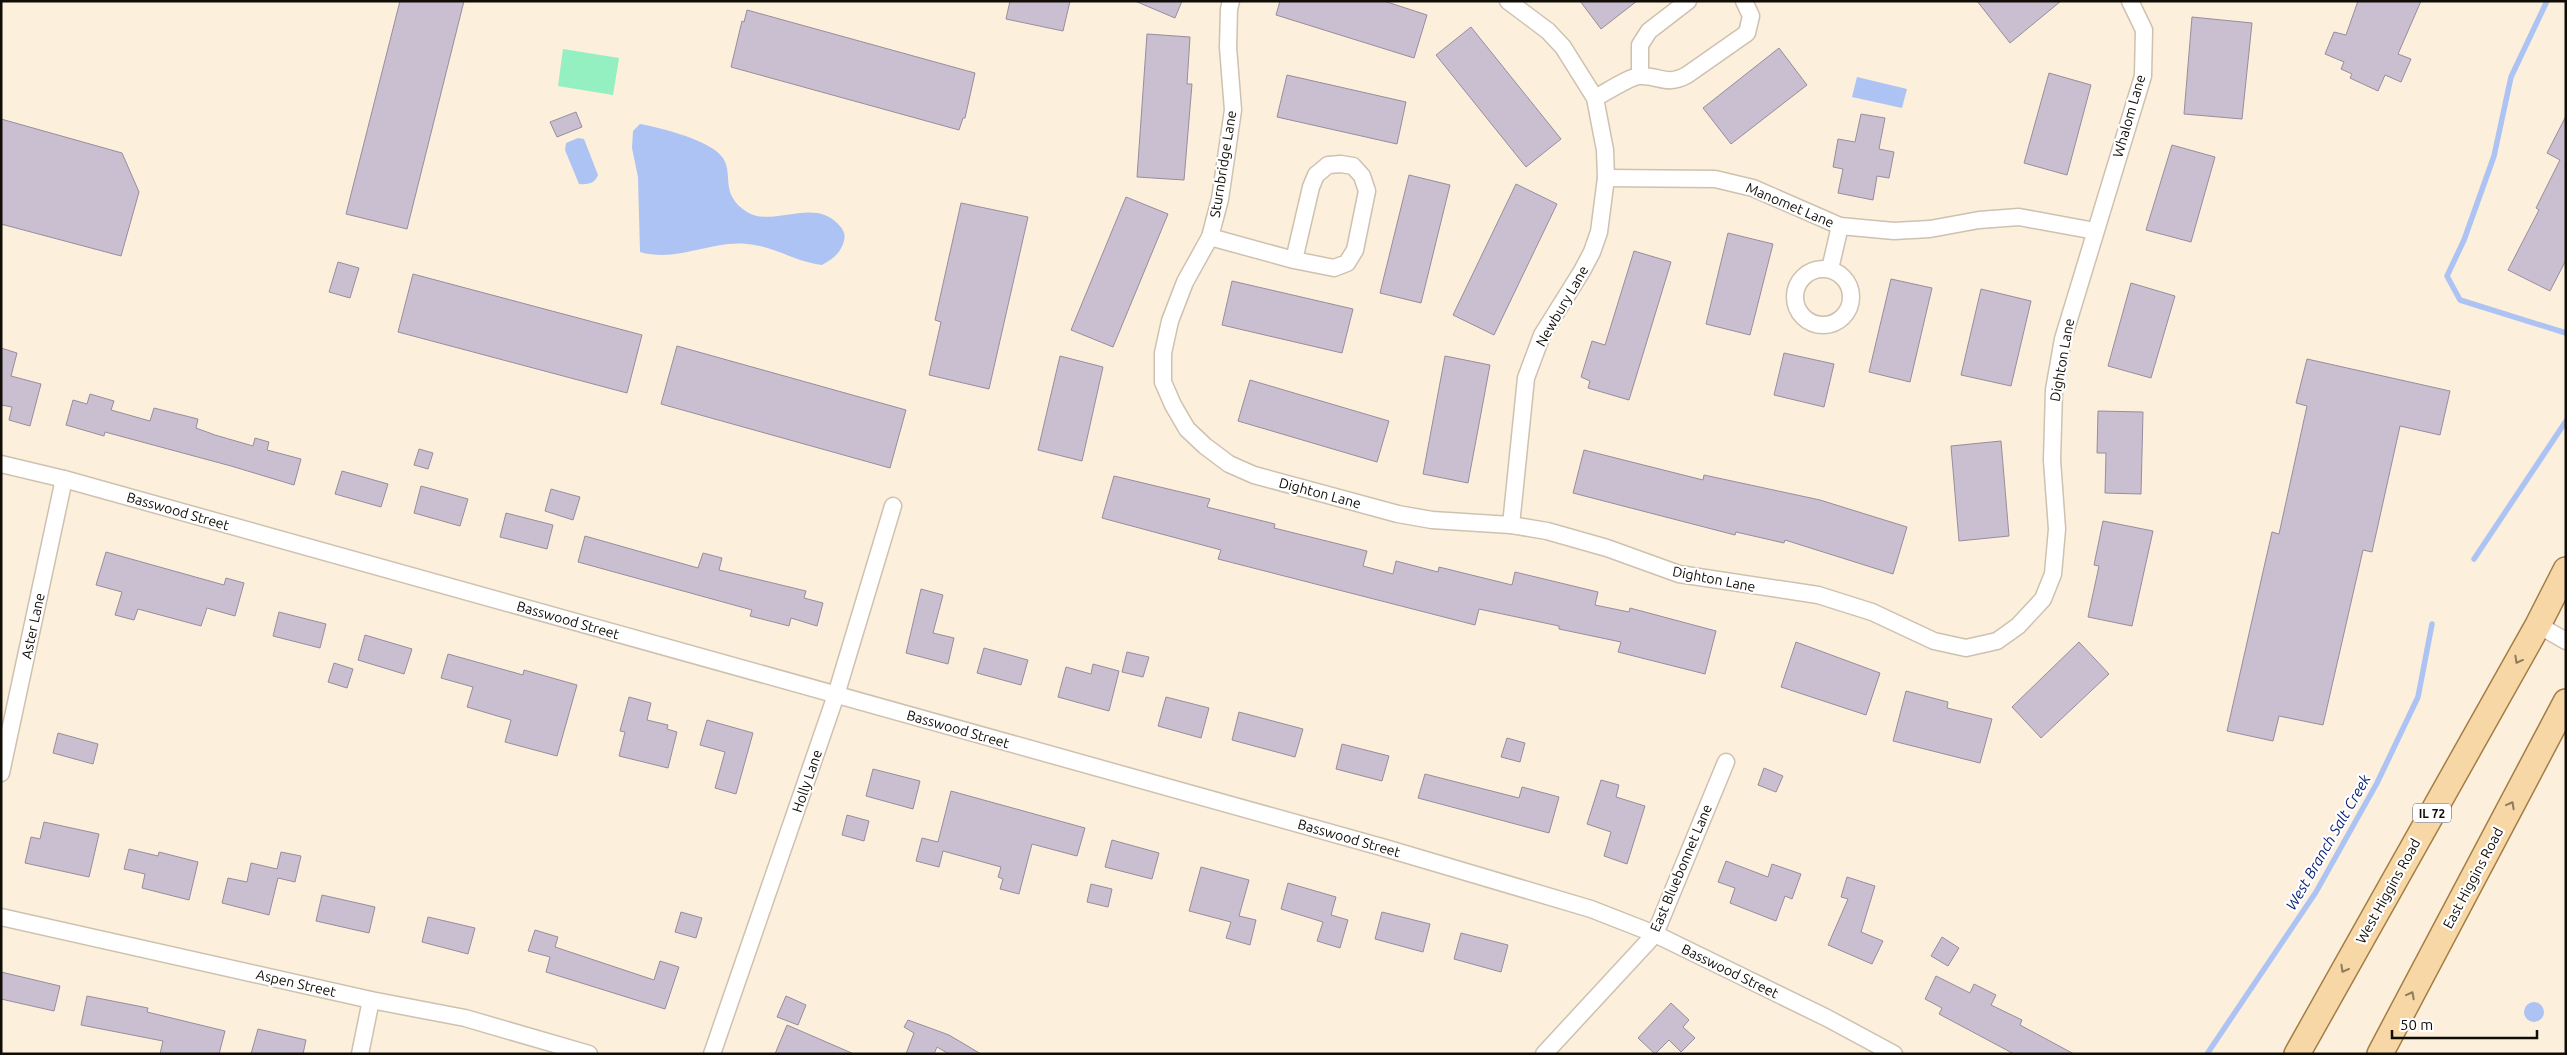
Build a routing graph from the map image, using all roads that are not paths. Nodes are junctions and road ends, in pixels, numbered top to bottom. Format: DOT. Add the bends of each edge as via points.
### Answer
graph roads {
  1 [pos="1231,1"];
  2 [pos="1508,1"];
  3 [pos="1688,1"];
  4 [pos="1744,1"];
  5 [pos="2130,1"];
  6 [pos="1640,75"];
  7 [pos="1595,98"];
  8 [pos="1606,178"];
  9 [pos="1840,226"];
  10 [pos="2095,231"];
  11 [pos="1210,237"];
  12 [pos="1294,260"];
  13 [pos="1830,269"];
  14 [pos="1,464"];
  15 [pos="64,479"];
  16 [pos="893,506"];
  17 [pos="1511,525"];
  18 [pos="2566,570"];
  19 [pos="2538,625"];
  20 [pos="2566,641"];
  21 [pos="836,696"];
  22 [pos="2566,702"];
  23 [pos="1726,762"];
  24 [pos="1,773"];
  25 [pos="1,917"];
  26 [pos="1655,934"];
  27 [pos="372,1000"];
  28 [pos="360,1054"];
  29 [pos="589,1054"];
  30 [pos="712,1054"];
  31 [pos="1544,1054"];
  32 [pos="1894,1054"];
  33 [pos="2297,1054"];
  34 [pos="2380,1054"];
  1 -- 11 [label="street, Sturnbridge Lane" via="1228,47 1234,110 1220,199"];
  2 -- 7 [label="street" via="1548,31 1563,47"];
  3 -- 6 [label="street" via="1649,31 1640,45"];
  4 -- 6 [label="street" via="1751,16 1747,33 1677,80 1665,81"];
  5 -- 10 [label="street, Whalom Lane" via="2144,30 2143,76"];
  6 -- 7 [label="street"];
  7 -- 8 [label="street"];
  8 -- 9 [label="street, Manomet Lane" via="1715,179 1754,188"];
  8 -- 17 [label="street, Newbury Lane" via="1599,232 1592,252 1542,335 1526,378"];
  9 -- 10 [label="street, Manomet Lane" via="1894,231 2019,217"];
  9 -- 13 [label="street"];
  10 -- 17 [label="street, Dighton Lane" via="2063,339 2054,390 2052,460 2057,529 2053,574 2043,600 2018,626 1997,641 1966,648 1934,641 1872,612 1818,595 1679,574 1607,548"];
  11 -- 12 [label="street"];
  11 -- 17 [label="street, Dighton Lane" via="1185,282 1163,354 1163,382 1187,429 1229,464 1254,475 1398,514 1432,520"];
  12 -- 12 [label="street" via="1334,268 1347,263 1355,250 1367,191 1362,176 1353,166 1328,165 1316,175"];
  14 -- 15 [label="street, Basswood Street"];
  15 -- 21 [label="street, Basswood Street"];
  15 -- 24 [label="street, Aster Lane"];
  16 -- 21 [label="street, Holly Lane"];
  18 -- 19 [label="main road, West Higgins Road / IL 72"];
  19 -- 20 [label="street"];
  19 -- 33 [label="main road, West Higgins Road / IL 72, one-way"];
  21 -- 26 [label="street, Basswood Street" via="1385,848 1591,909"];
  21 -- 30 [label="street, Holly Lane"];
  34 -- 22 [label="main road, East Higgins Road, one-way"];
  23 -- 26 [label="street, East Bluebonnet Lane"];
  25 -- 27 [label="street, Aspen Street"];
  26 -- 31 [label="street, East Bluebonnet Lane"];
  26 -- 32 [label="street, Basswood Street"];
  27 -- 28 [label="street"];
  27 -- 29 [label="street, Aspen Street" via="465,1018"];
}
